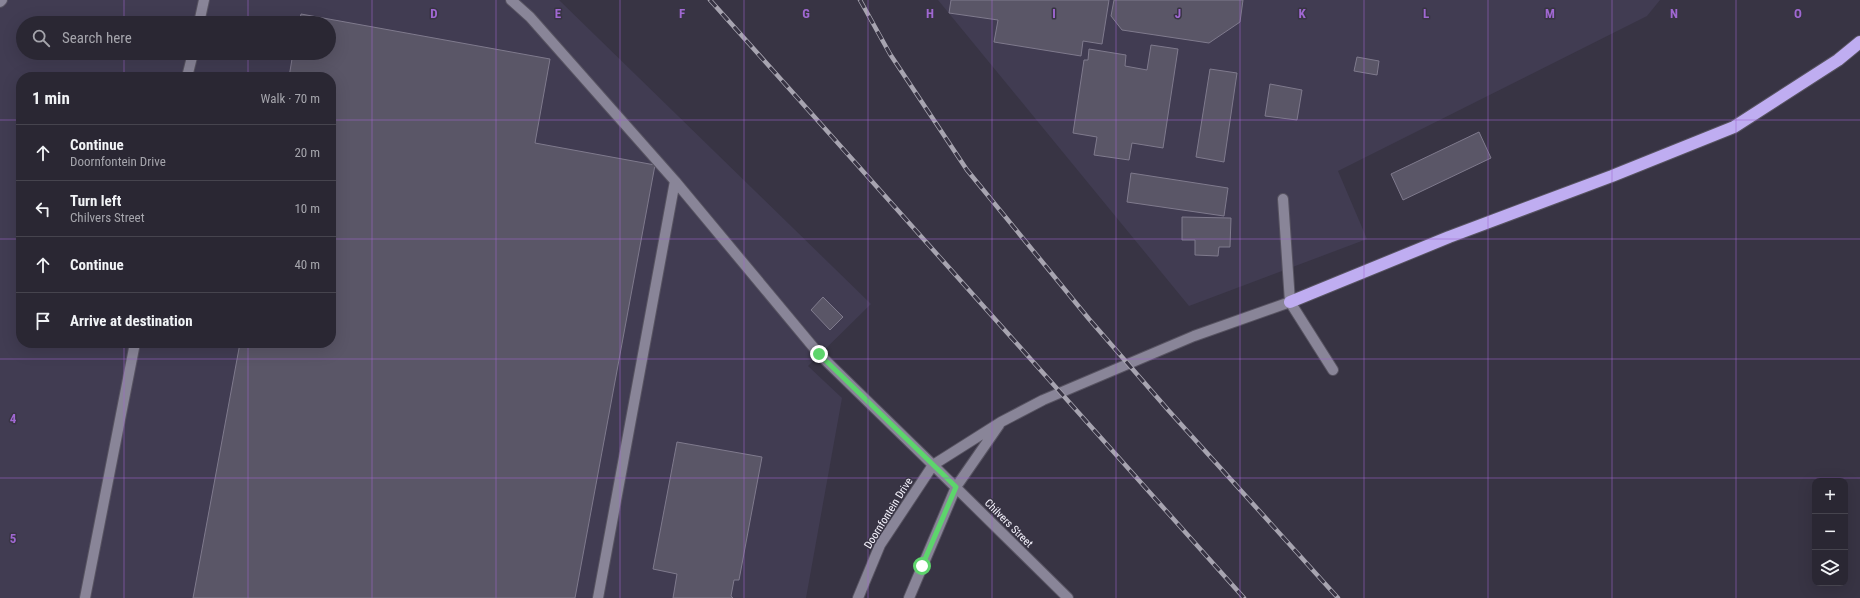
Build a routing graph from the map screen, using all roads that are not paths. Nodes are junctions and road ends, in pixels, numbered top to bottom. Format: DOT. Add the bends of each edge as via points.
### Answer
graph roads {
  1 [pos="204,0"];
  2 [pos="511,0"];
  3 [pos="201,16"];
  4 [pos="1860,42"];
  5 [pos="191,60"];
  6 [pos="188,72"];
  7 [pos="675,181"];
  8 [pos="1283,199"];
  9 [pos="1290,302"];
  10 [pos="134,348"];
  11 [pos="1333,370"];
  12 [pos="1001,422"];
  13 [pos="933,464"];
  14 [pos="956,487"];
  15 [pos="85,598"];
  16 [pos="598,598"];
  17 [pos="858,598"];
  18 [pos="909,598"];
  19 [pos="1068,598"];
  1 -- 3 [label="street"];
  2 -- 7 [label="street, Chilvers Street" via="530,17"];
  4 -- 9 [label="highway" via="1838,60 1734,127 1449,237"];
  5 -- 6 [label="street"];
  7 -- 13 [label="street, Chilvers Street" via="819,354"];
  7 -- 16 [label="street"];
  8 -- 9 [label="street"];
  9 -- 11 [label="street"];
  9 -- 12 [label="street" via="1194,336 1043,400"];
  10 -- 15 [label="street"];
  12 -- 13 [label="street"];
  12 -- 14 [label="street"];
  13 -- 14 [label="street, Chilvers Street"];
  13 -- 17 [label="street, Doornfontein Drive" via="880,545"];
  14 -- 18 [label="street"];
  14 -- 19 [label="street, Chilvers Street"];
}
